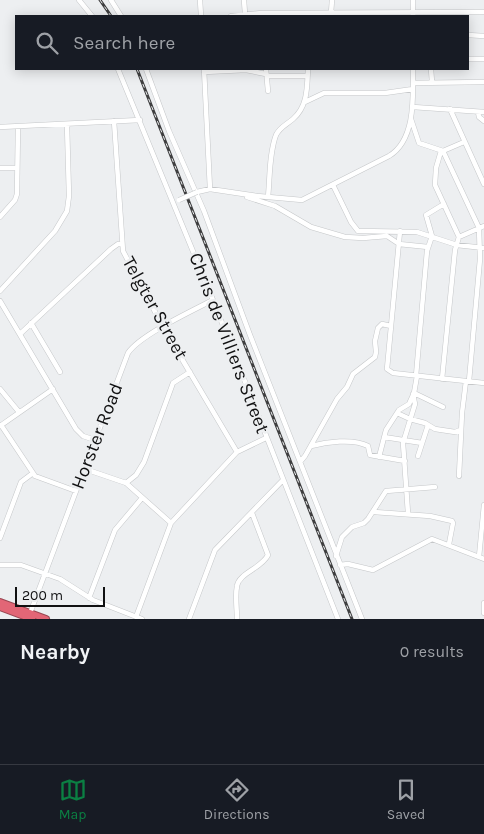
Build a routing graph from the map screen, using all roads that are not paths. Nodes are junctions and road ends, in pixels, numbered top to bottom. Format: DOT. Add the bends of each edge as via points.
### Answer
graph roads {
  1 [pos="79,0"];
  2 [pos="111,0"];
  3 [pos="200,0"];
  4 [pos="244,0"];
  5 [pos="332,0"];
  6 [pos="413,0"];
  7 [pos="484,12"];
  8 [pos="332,13"];
  9 [pos="245,14"];
  10 [pos="394,14"];
  11 [pos="413,14"];
  12 [pos="432,14"];
  13 [pos="91,15"];
  14 [pos="120,15"];
  15 [pos="201,15"];
  16 [pos="238,15"];
  17 [pos="469,35"];
  18 [pos="484,36"];
  19 [pos="469,59"];
  20 [pos="484,59"];
  21 [pos="118,70"];
  22 [pos="146,70"];
  23 [pos="204,70"];
  24 [pos="308,70"];
  25 [pos="413,70"];
  26 [pos="432,70"];
  27 [pos="266,73"];
  28 [pos="307,76"];
  29 [pos="432,82"];
  30 [pos="484,82"];
  31 [pos="413,86"];
  32 [pos="268,91"];
  33 [pos="305,102"];
  34 [pos="413,107"];
  35 [pos="450,109"];
  36 [pos="481,112"];
  37 [pos="411,118"];
  38 [pos="140,120"];
  39 [pos="114,121"];
  40 [pos="484,121"];
  41 [pos="67,125"];
  42 [pos="0,127"];
  43 [pos="18,127"];
  44 [pos="464,142"];
  45 [pos="442,151"];
  46 [pos="0,168"];
  47 [pos="18,168"];
  48 [pos="484,184"];
  49 [pos="333,185"];
  50 [pos="210,189"];
  51 [pos="197,192"];
  52 [pos="239,193"];
  53 [pos="268,198"];
  54 [pos="173,202"];
  55 [pos="444,204"];
  56 [pos="1,215"];
  57 [pos="482,227"];
  58 [pos="400,231"];
  59 [pos="433,237"];
  60 [pos="459,237"];
  61 [pos="122,244"];
  62 [pos="399,244"];
  63 [pos="457,245"];
  64 [pos="428,247"];
  65 [pos="482,248"];
  66 [pos="0,290"];
  67 [pos="213,300"];
  68 [pos="0,301"];
  69 [pos="31,323"];
  70 [pos="391,326"];
  71 [pos="163,327"];
  72 [pos="20,334"];
  73 [pos="60,372"];
  74 [pos="190,372"];
  75 [pos="416,376"];
  76 [pos="442,379"];
  77 [pos="467,381"];
  78 [pos="484,383"];
  79 [pos="0,389"];
  80 [pos="53,389"];
  81 [pos="413,393"];
  82 [pos="443,407"];
  83 [pos="19,412"];
  84 [pos="397,413"];
  85 [pos="410,419"];
  86 [pos="428,424"];
  87 [pos="0,425"];
  88 [pos="461,430"];
  89 [pos="266,438"];
  90 [pos="384,438"];
  91 [pos="95,440"];
  92 [pos="404,440"];
  93 [pos="422,443"];
  94 [pos="311,446"];
  95 [pos="237,452"];
  96 [pos="418,456"];
  97 [pos="378,457"];
  98 [pos="405,461"];
  99 [pos="300,462"];
  100 [pos="85,469"];
  101 [pos="32,473"];
  102 [pos="459,476"];
  103 [pos="283,480"];
  104 [pos="126,483"];
  105 [pos="435,487"];
  106 [pos="407,490"];
  107 [pos="76,491"];
  108 [pos="142,498"];
  109 [pos="484,505"];
  110 [pos="374,512"];
  111 [pos="252,513"];
  112 [pos="408,514"];
  113 [pos="170,523"];
  114 [pos="0,538"];
  115 [pos="449,544"];
  116 [pos="336,556"];
  117 [pos="481,558"];
  118 [pos="0,565"];
  119 [pos="340,565"];
  120 [pos="44,574"];
  121 [pos="88,598"];
  122 [pos="0,602"];
  123 [pos="484,603"];
  124 [pos="0,607"];
  125 [pos="484,613"];
  126 [pos="30,617"];
  127 [pos="136,617"];
  128 [pos="46,619"];
  129 [pos="142,619"];
  130 [pos="189,619"];
  131 [pos="237,619"];
  132 [pos="338,619"];
  133 [pos="362,619"];
  1 -- 13 [label="street"];
  2 -- 14 [label="street"];
  3 -- 15 [label="street"];
  4 -- 9 [label="street"];
  5 -- 8 [label="street"];
  6 -- 11 [label="street"];
  7 -- 12 [label="street"];
  8 -- 9 [label="street"];
  8 -- 10 [label="street"];
  9 -- 16 [label="street"];
  10 -- 11 [label="street"];
  11 -- 12 [label="street"];
  17 -- 18 [label="street"];
  19 -- 20 [label="street"];
  21 -- 38 [label="street, Chris de Villiers Street"];
  22 -- 51 [label="street" via="169,132"];
  23 -- 27 [label="street"];
  23 -- 50 [label="street"];
  24 -- 28 [label="street"];
  25 -- 31 [label="street"];
  26 -- 29 [label="street"];
  27 -- 28 [label="street"];
  27 -- 32 [label="street"];
  28 -- 33 [label="street"];
  29 -- 30 [label="street"];
  29 -- 31 [label="street"];
  31 -- 33 [label="street" via="384,93 324,93"];
  31 -- 34 [label="street"];
  33 -- 53 [label="street" via="277,134"];
  34 -- 35 [label="street"];
  34 -- 37 [label="street"];
  35 -- 36 [label="street"];
  35 -- 44 [label="street"];
  36 -- 40 [label="street" via="479,117"];
  37 -- 45 [label="street" via="419,143"];
  37 -- 49 [label="street" via="395,152"];
  38 -- 39 [label="street"];
  38 -- 54 [label="street, Chris de Villiers Street"];
  39 -- 41 [label="street"];
  39 -- 61 [label="street, Telgter Street"];
  41 -- 43 [label="street"];
  41 -- 66 [label="street" via="67,211 55,231"];
  42 -- 43 [label="street"];
  43 -- 47 [label="street"];
  44 -- 45 [label="street"];
  44 -- 48 [label="street"];
  45 -- 55 [label="street" via="434,182"];
  45 -- 57 [label="street"];
  46 -- 47 [label="street"];
  47 -- 56 [label="street" via="16,198"];
  49 -- 53 [label="street" via="302,200"];
  49 -- 58 [label="street" via="356,230"];
  50 -- 51 [label="street"];
  50 -- 52 [label="street"];
  51 -- 54 [label="street, bridge"];
  51 -- 99 [label="street"];
  52 -- 53 [label="street"];
  52 -- 62 [label="street" via="275,206 311,227 345,237 387,236"];
  54 -- 67 [label="street, Chris de Villiers Street"];
  55 -- 59 [label="street" via="426,215"];
  55 -- 60 [label="street"];
  57 -- 60 [label="street"];
  57 -- 65 [label="street"];
  58 -- 59 [label="street"];
  58 -- 62 [label="street"];
  59 -- 63 [label="street"];
  59 -- 64 [label="street"];
  60 -- 63 [label="street"];
  61 -- 69 [label="street" via="110,249"];
  61 -- 71 [label="street, Telgter Street" via="127,260"];
  62 -- 64 [label="street"];
  62 -- 70 [label="street"];
  63 -- 65 [label="street"];
  63 -- 76 [label="street"];
  64 -- 75 [label="street"];
  65 -- 77 [label="street"];
  67 -- 71 [label="street, Horster Road"];
  67 -- 89 [label="street, Chris de Villiers Street"];
  68 -- 72 [label="street"];
  69 -- 72 [label="street"];
  69 -- 73 [label="street"];
  70 -- 75 [label="street" via="387,370"];
  70 -- 94 [label="street" via="379,326 375,356 353,374"];
  71 -- 74 [label="street, Telgter Street"];
  71 -- 91 [label="street, Horster Road" via="128,352"];
  72 -- 80 [label="street"];
  74 -- 95 [label="street, Telgter Street"];
  74 -- 104 [label="street" via="173,383 144,462"];
  75 -- 76 [label="street"];
  75 -- 81 [label="street"];
  76 -- 77 [label="street"];
  77 -- 78 [label="street"];
  77 -- 88 [label="street"];
  79 -- 83 [label="street"];
  80 -- 83 [label="street"];
  80 -- 91 [label="street" via="77,431"];
  81 -- 82 [label="street"];
  81 -- 84 [label="street" via="409,404"];
  81 -- 85 [label="street" via="415,404"];
  83 -- 87 [label="street"];
  84 -- 85 [label="street"];
  84 -- 90 [label="street"];
  85 -- 86 [label="street"];
  85 -- 92 [label="street"];
  86 -- 88 [label="street" via="435,429"];
  86 -- 93 [label="street"];
  87 -- 101 [label="street"];
  88 -- 102 [label="street"];
  89 -- 95 [label="street"];
  89 -- 103 [label="street, Chris de Villiers Street"];
  90 -- 92 [label="street"];
  90 -- 97 [label="street"];
  91 -- 100 [label="street, Horster Road"];
  92 -- 93 [label="street"];
  92 -- 98 [label="street"];
  93 -- 96 [label="street"];
  94 -- 97 [label="street" via="331,442 362,444 368,446 370,455"];
  94 -- 99 [label="street"];
  95 -- 113 [label="street"];
  97 -- 98 [label="street"];
  98 -- 106 [label="street"];
  99 -- 116 [label="street"];
  100 -- 104 [label="street"];
  100 -- 107 [label="street, Horster Road"];
  101 -- 107 [label="street"];
  101 -- 114 [label="street" via="21,482"];
  103 -- 111 [label="street"];
  103 -- 132 [label="street, Chris de Villiers Street"];
  104 -- 108 [label="street"];
  105 -- 106 [label="street"];
  106 -- 110 [label="street" via="386,491"];
  106 -- 112 [label="street"];
  107 -- 120 [label="street, Horster Road"];
  108 -- 113 [label="street"];
  108 -- 121 [label="street" via="112,535"];
  109 -- 117 [label="street"];
  110 -- 112 [label="street"];
  110 -- 116 [label="street" via="364,523 352,527 342,537"];
  111 -- 130 [label="street" via="215,550"];
  111 -- 131 [label="street" via="268,553 264,561 238,582"];
  112 -- 115 [label="street" via="452,520"];
  113 -- 127 [label="street"];
  115 -- 117 [label="street"];
  115 -- 119 [label="street" via="431,539 373,570 346,563"];
  116 -- 119 [label="street"];
  118 -- 120 [label="street" via="21,565"];
  119 -- 133 [label="street"];
  120 -- 121 [label="street" via="65,582"];
  120 -- 126 [label="street, Horster Road"];
  121 -- 127 [label="street"];
  122 -- 126 [label="highway"];
  123 -- 125 [label="street"];
  124 -- 126 [label="highway"];
  126 -- 128 [label="highway"];
  127 -- 129 [label="street"];
}
